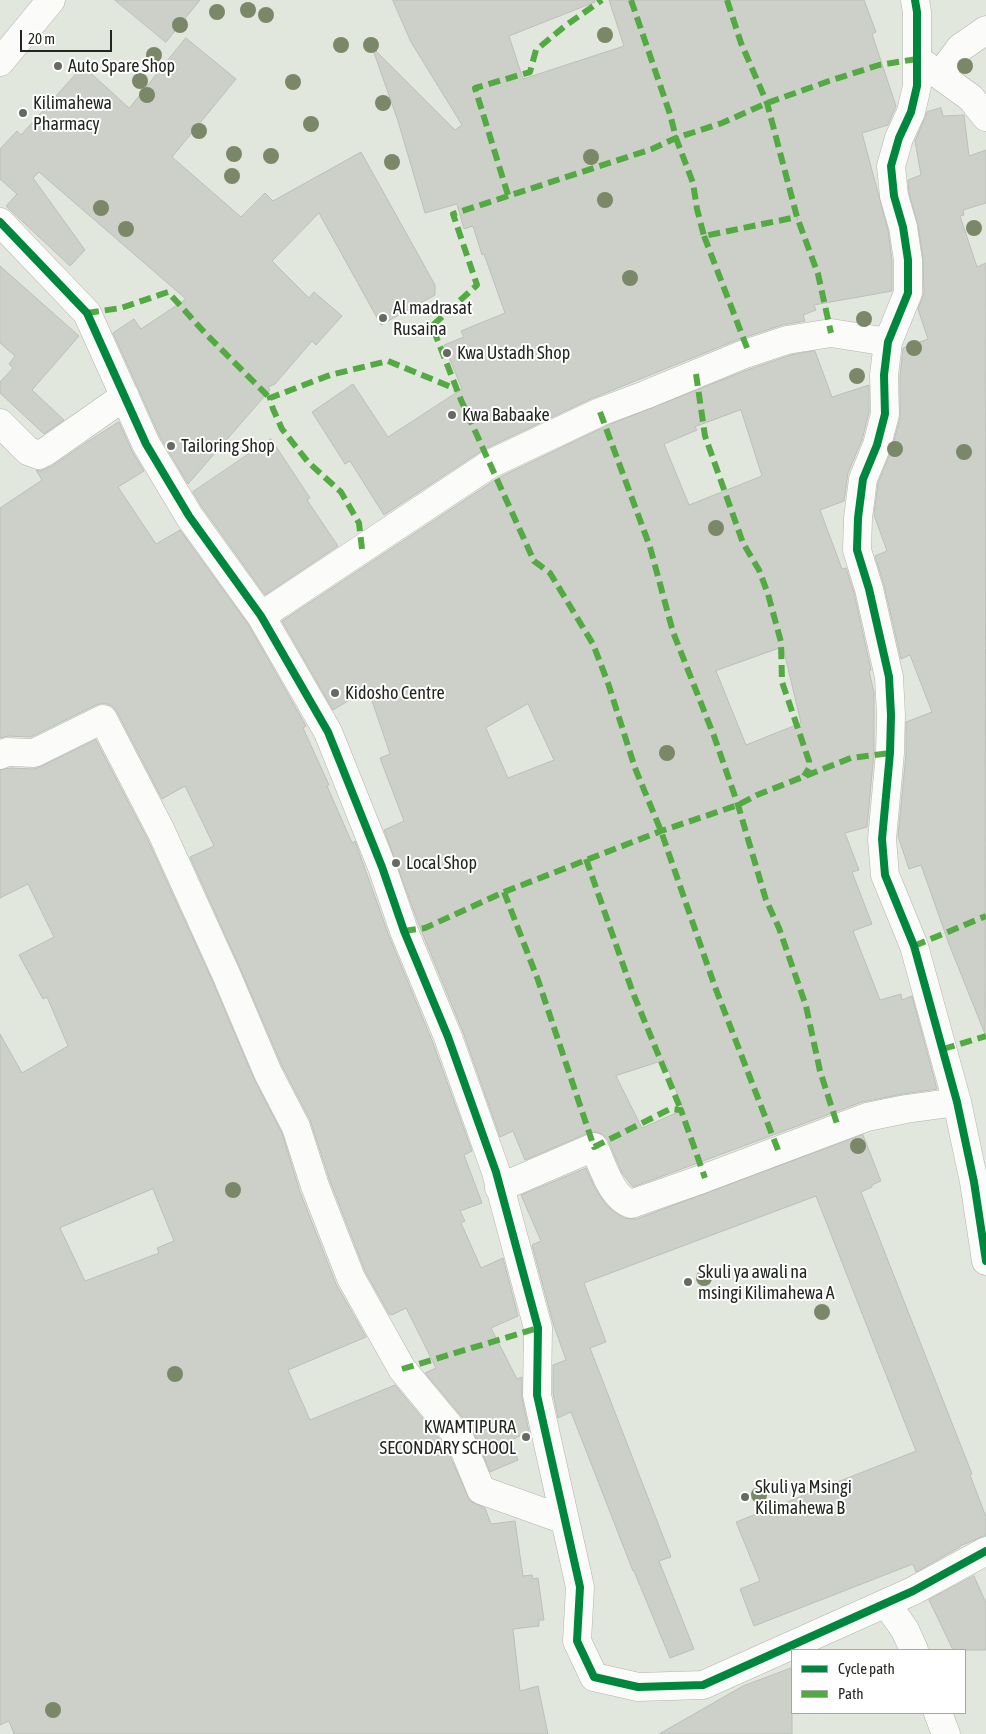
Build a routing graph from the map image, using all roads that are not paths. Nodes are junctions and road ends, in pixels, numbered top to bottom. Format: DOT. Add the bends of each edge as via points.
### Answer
graph roads {
  1 [pos="51,0"];
  2 [pos="915,0"];
  3 [pos="986,30"];
  4 [pos="917,59"];
  5 [pos="0,62"];
  6 [pos="940,75"];
  7 [pos="986,117"];
  8 [pos="0,222"];
  9 [pos="888,342"];
  10 [pos="125,396"];
  11 [pos="0,424"];
  12 [pos="262,616"];
  13 [pos="0,755"];
  14 [pos="956,1102"];
  15 [pos="500,1188"];
  16 [pos="986,1261"];
  17 [pos="565,1520"];
  18 [pos="986,1550"];
  19 [pos="886,1603"];
  20 [pos="914,1649"];
  21 [pos="938,1714"];
  22 [pos="946,1734"];
  1 -- 5 [label="street"];
  2 -- 4 [label="street"];
  3 -- 6 [label="street" via="960,48"];
  4 -- 6 [label="street"];
  4 -- 9 [label="street" via="917,86 911,112 891,166 908,260 908,293"];
  6 -- 7 [label="street" via="971,98"];
  8 -- 10 [label="street" via="87,312"];
  9 -- 12 [label="street" via="831,333 787,340 600,412 490,464"];
  9 -- 14 [label="street" via="884,414 864,479 857,550 889,677 892,715 882,839 886,875 914,946"];
  10 -- 11 [label="street" via="38,455 28,451"];
  10 -- 12 [label="street" via="146,444 189,516"];
  12 -- 15 [label="street" via="328,732 448,1037"];
  13 -- 17 [label="street" via="7,752 34,753 104,719 161,831 265,1066 296,1127 312,1180 351,1278 402,1369 460,1439 481,1490"];
  14 -- 15 [label="street" via="867,1117 631,1204 616,1194 594,1147"];
  14 -- 16 [label="street" via="974,1182"];
  15 -- 17 [label="street" via="538,1328 537,1395"];
  17 -- 19 [label="street" via="580,1587 576,1641 594,1677 638,1688 702,1685"];
  18 -- 19 [label="street"];
  19 -- 20 [label="street"];
  21 -- 22 [label="street"];
}
